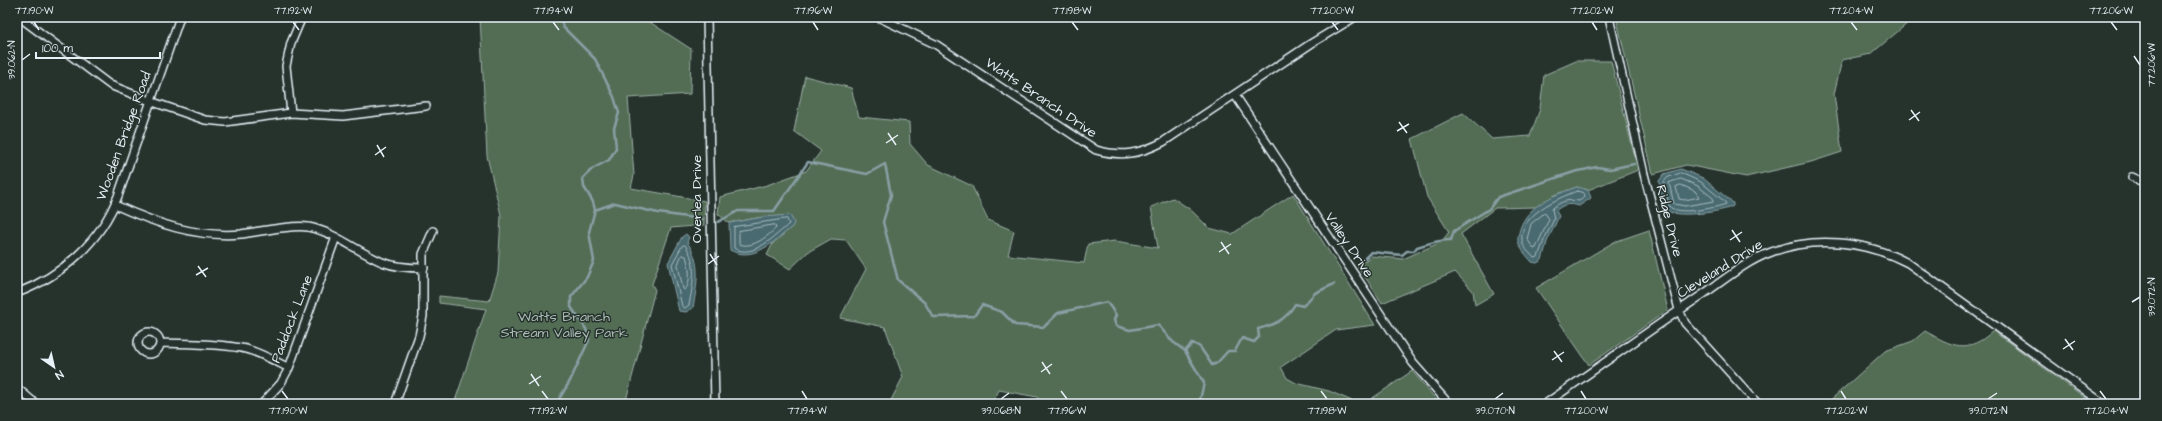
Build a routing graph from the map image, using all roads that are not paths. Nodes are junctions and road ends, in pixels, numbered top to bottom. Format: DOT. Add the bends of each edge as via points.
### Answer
graph roads {
  1 [pos="19,17"];
  2 [pos="180,17"];
  3 [pos="302,17"];
  4 [pos="707,17"];
  5 [pos="878,17"];
  6 [pos="1355,17"];
  7 [pos="1609,17"];
  8 [pos="1235,95"];
  9 [pos="150,101"];
  10 [pos="426,106"];
  11 [pos="291,114"];
  12 [pos="2132,177"];
  13 [pos="2145,183"];
  14 [pos="115,205"];
  15 [pos="433,231"];
  16 [pos="336,237"];
  17 [pos="424,268"];
  18 [pos="17,293"];
  19 [pos="1679,310"];
  20 [pos="160,343"];
  21 [pos="288,368"];
  22 [pos="17,388"];
  23 [pos="36,404"];
  24 [pos="262,404"];
  25 [pos="395,404"];
  26 [pos="715,404"];
  27 [pos="1449,404"];
  28 [pos="1545,404"];
  29 [pos="1758,404"];
  30 [pos="2104,404"];
  1 -- 9 [label="street" via="98,78"];
  2 -- 9 [label="street, Wooden Bridge Road"];
  3 -- 11 [label="street" via="291,44 286,66"];
  4 -- 26 [label="street, Overlea Drive"];
  5 -- 8 [label="street, Watts Branch Drive" via="934,44 1069,134 1096,150 1110,154 1134,154 1154,147"];
  6 -- 8 [label="street, Watts Branch Drive"];
  7 -- 19 [label="street, Ridge Drive" via="1644,174"];
  8 -- 27 [label="street, Valley Drive" via="1413,363"];
  9 -- 11 [label="street" via="216,122"];
  9 -- 14 [label="street, Wooden Bridge Road"];
  10 -- 11 [label="street" via="343,116"];
  12 -- 13 [label="street"];
  14 -- 16 [label="street" via="155,222 192,232 239,234 305,226"];
  14 -- 18 [label="street, Wooden Bridge Road" via="100,229 77,256 45,280"];
  15 -- 17 [label="street" via="423,254"];
  16 -- 17 [label="street" via="383,262 403,267"];
  16 -- 21 [label="street, Paddock Lane"];
  17 -- 25 [label="street" via="423,316 419,336"];
  19 -- 28 [label="street, Cleveland Drive"];
  19 -- 29 [label="street, Ridge Drive" via="1685,323"];
  19 -- 30 [label="street, Cleveland Drive" via="1769,253 1803,244 1830,242 1868,247 1895,256 1926,275"];
  20 -- 21 [label="street" via="240,348 260,354"];
  21 -- 24 [label="street, Paddock Lane" via="281,383"];
  22 -- 23 [label="street"];
}
